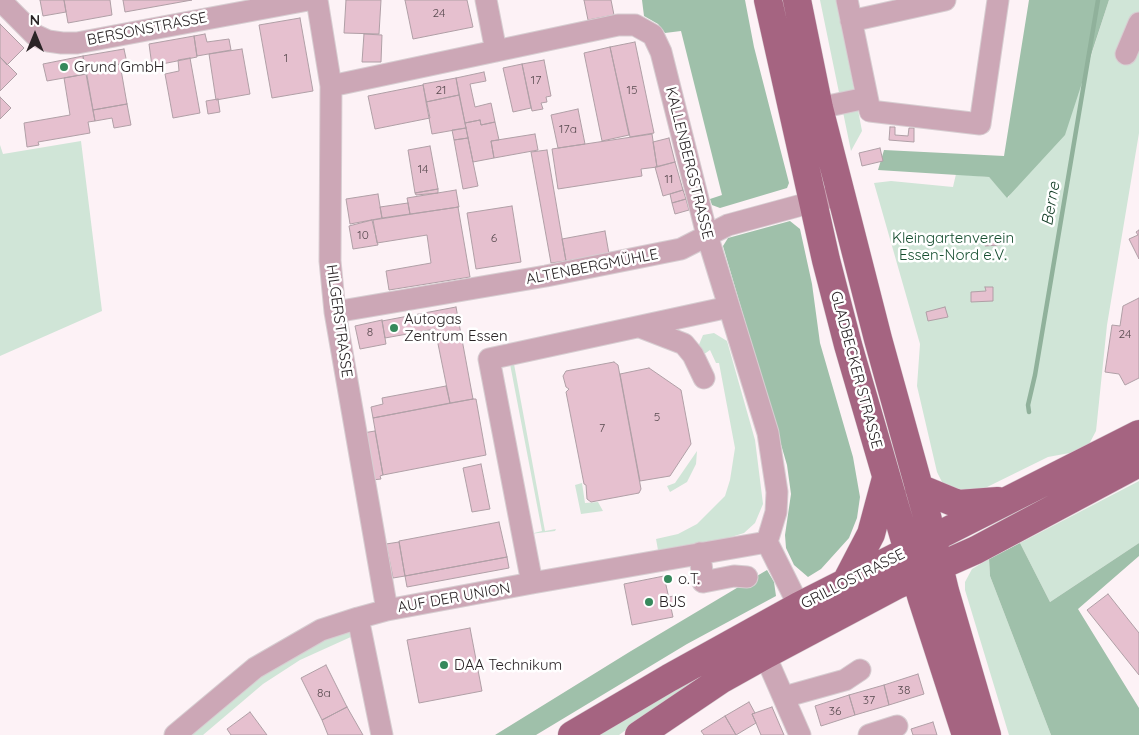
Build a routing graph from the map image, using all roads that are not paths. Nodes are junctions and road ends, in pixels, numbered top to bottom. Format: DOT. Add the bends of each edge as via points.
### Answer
graph roads {
  1 [pos="0,0"];
  2 [pos="308,0"];
  3 [pos="317,0"];
  4 [pos="486,0"];
  5 [pos="768,0"];
  6 [pos="797,0"];
  7 [pos="846,0"];
  8 [pos="860,0"];
  9 [pos="945,0"];
  10 [pos="998,0"];
  11 [pos="199,10"];
  12 [pos="851,21"];
  13 [pos="1139,23"];
  14 [pos="496,51"];
  15 [pos="1126,54"];
  16 [pos="330,86"];
  17 [pos="866,98"];
  18 [pos="819,108"];
  19 [pos="842,194"];
  20 [pos="813,202"];
  21 [pos="707,235"];
  22 [pos="335,312"];
  23 [pos="731,314"];
  24 [pos="640,327"];
  25 [pos="684,344"];
  26 [pos="704,378"];
  27 [pos="1139,434"];
  28 [pos="1139,463"];
  29 [pos="886,478"];
  30 [pos="919,488"];
  31 [pos="1007,500"];
  32 [pos="933,540"];
  33 [pos="766,542"];
  34 [pos="908,551"];
  35 [pos="700,553"];
  36 [pos="927,571"];
  37 [pos="746,577"];
  38 [pos="846,582"];
  39 [pos="532,583"];
  40 [pos="799,606"];
  41 [pos="387,610"];
  42 [pos="358,618"];
  43 [pos="765,655"];
  44 [pos="860,670"];
  45 [pos="784,698"];
  46 [pos="897,726"];
  47 [pos="650,732"];
  48 [pos="175,735"];
  49 [pos="382,735"];
  50 [pos="572,735"];
  51 [pos="800,735"];
  52 [pos="868,735"];
  53 [pos="966,735"];
  54 [pos="987,735"];
  1 -- 11 [label="street, BERSONSTRASSE" via="35,35 62,43 77,43"];
  2 -- 11 [label="street, BERSONSTRASSE"];
  3 -- 16 [label="street, HILGERSTRASSE"];
  4 -- 14 [label="street"];
  5 -- 20 [label="main road, GLADBECKER STRASSE"];
  6 -- 18 [label="main road, GLADBECKER STRASSE"];
  7 -- 12 [label="street"];
  8 -- 12 [label="street"];
  9 -- 12 [label="street"];
  10 -- 17 [label="street" via="980,124 870,111"];
  12 -- 17 [label="street"];
  13 -- 15 [label="street"];
  14 -- 16 [label="street, KALLENBERGSTRASSE"];
  14 -- 21 [label="street, KALLENBERGSTRASSE" via="626,24 653,35 661,52"];
  16 -- 22 [label="street, HILGERSTRASSE" via="330,261"];
  17 -- 18 [label="street"];
  18 -- 19 [label="main road, GLADBECKER STRASSE"];
  19 -- 20 [label="street, ALTENBERGMÜHLE"];
  19 -- 30 [label="main road, GLADBECKER STRASSE"];
  20 -- 21 [label="street, ALTENBERGMÜHLE" via="728,225"];
  20 -- 29 [label="main road, GLADBECKER STRASSE" via="848,346"];
  21 -- 22 [label="street, ALTENBERGMÜHLE" via="681,249"];
  21 -- 23 [label="street, KALLENBERGSTRASSE"];
  22 -- 41 [label="street, HILGERSTRASSE"];
  23 -- 24 [label="street"];
  23 -- 25 [label="street" via="694,331"];
  23 -- 33 [label="street, KALLENBERGSTRASSE" via="768,433 775,473 776,512"];
  24 -- 25 [label="street"];
  24 -- 39 [label="street" via="489,359"];
  25 -- 26 [label="street"];
  27 -- 31 [label="main road, GRILLOSTRASSE"];
  28 -- 36 [label="main road, GRILLOSTRASSE" via="976,550"];
  29 -- 34 [label="main road, GLADBECKER STRASSE"];
  29 -- 38 [label="main road" via="871,534"];
  30 -- 31 [label="main road" via="958,504"];
  30 -- 32 [label="main road, GLADBECKER STRASSE"];
  31 -- 32 [label="main road, GRILLOSTRASSE"];
  32 -- 34 [label="main road, GRILLOSTRASSE"];
  32 -- 36 [label="main road, GLADBECKER STRASSE"];
  33 -- 35 [label="street, AUF DER UNION"];
  33 -- 40 [label="street"];
  34 -- 36 [label="main road, GLADBECKER STRASSE"];
  34 -- 38 [label="main road, GRILLOSTRASSE"];
  35 -- 37 [label="street" via="703,582"];
  35 -- 39 [label="street, AUF DER UNION"];
  36 -- 43 [label="main road, GRILLOSTRASSE"];
  36 -- 53 [label="main road, GLADBECKER STRASSE"];
  36 -- 54 [label="main road, GLADBECKER STRASSE"];
  38 -- 40 [label="main road, GRILLOSTRASSE"];
  39 -- 41 [label="street, AUF DER UNION"];
  40 -- 50 [label="main road, GRILLOSTRASSE"];
  41 -- 42 [label="street, AUF DER UNION"];
  42 -- 48 [label="street, AUF DER UNION" via="322,630 254,668"];
  42 -- 49 [label="street"];
  43 -- 45 [label="street"];
  43 -- 47 [label="main road, GRILLOSTRASSE" via="722,679"];
  44 -- 45 [label="street" via="844,680"];
  45 -- 51 [label="street"];
  46 -- 52 [label="street"];
}
